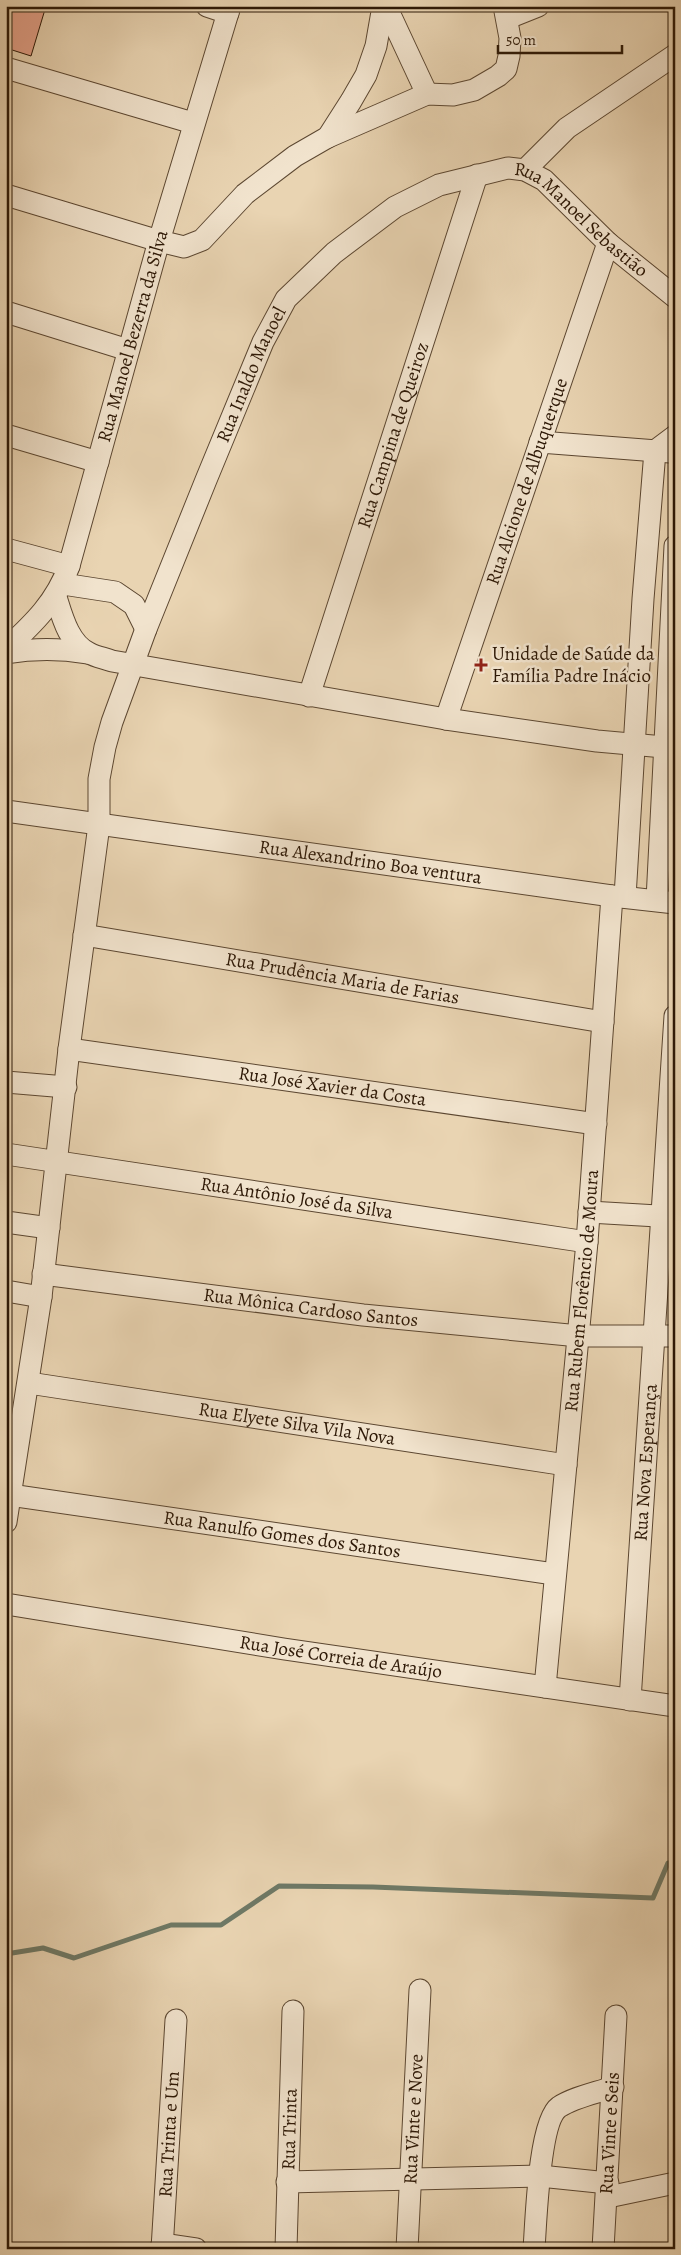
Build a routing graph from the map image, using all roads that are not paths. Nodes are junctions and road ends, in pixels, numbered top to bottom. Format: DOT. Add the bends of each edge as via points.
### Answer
graph roads {
  1 [pos="207,6"];
  2 [pos="385,6"];
  3 [pos="538,6"];
  4 [pos="229,9"];
  5 [pos="506,12"];
  6 [pos="675,55"];
  7 [pos="6,68"];
  8 [pos="427,94"];
  9 [pos="193,124"];
  10 [pos="328,136"];
  11 [pos="525,170"];
  12 [pos="477,175"];
  13 [pos="6,195"];
  14 [pos="159,241"];
  15 [pos="608,243"];
  16 [pos="675,297"];
  17 [pos="6,312"];
  18 [pos="128,350"];
  19 [pos="6,435"];
  20 [pos="675,436"];
  21 [pos="540,442"];
  22 [pos="665,452"];
  23 [pos="98,462"];
  24 [pos="675,546"];
  25 [pos="6,549"];
  26 [pos="63,582"];
  27 [pos="642,599"];
  28 [pos="673,601"];
  29 [pos="146,629"];
  30 [pos="6,651"];
  31 [pos="87,653"];
  32 [pos="134,666"];
  33 [pos="309,696"];
  34 [pos="446,719"];
  35 [pos="633,745"];
  36 [pos="670,748"];
  37 [pos="6,811"];
  38 [pos="99,825"];
  39 [pos="618,896"];
  40 [pos="666,902"];
  41 [pos="84,935"];
  42 [pos="675,1016"];
  43 [pos="603,1022"];
  44 [pos="69,1049"];
  45 [pos="6,1082"];
  46 [pos="66,1087"];
  47 [pos="671,1116"];
  48 [pos="596,1124"];
  49 [pos="6,1154"];
  50 [pos="57,1161"];
  51 [pos="589,1212"];
  52 [pos="669,1216"];
  53 [pos="6,1222"];
  54 [pos="49,1228"];
  55 [pos="587,1242"];
  56 [pos="43,1274"];
  57 [pos="6,1291"];
  58 [pos="41,1297"];
  59 [pos="579,1336"];
  60 [pos="665,1336"];
  61 [pos="29,1383"];
  62 [pos="566,1465"];
  63 [pos="10,1495"];
  64 [pos="6,1522"];
  65 [pos="554,1574"];
  66 [pos="6,1604"];
  67 [pos="544,1687"];
  68 [pos="630,1700"];
  69 [pos="675,1706"];
  70 [pos="420,1990"];
  71 [pos="293,2010"];
  72 [pos="616,2016"];
  73 [pos="176,2020"];
  74 [pos="613,2087"];
  75 [pos="540,2176"];
  76 [pos="411,2178"];
  77 [pos="287,2182"];
  78 [pos="675,2183"];
  79 [pos="608,2190"];
  80 [pos="162,2246"];
  81 [pos="196,2249"];
  82 [pos="286,2249"];
  83 [pos="407,2249"];
  84 [pos="534,2249"];
  85 [pos="603,2249"];
  1 -- 4 [label="street"];
  2 -- 8 [label="street"];
  2 -- 10 [label="street" via="366,74"];
  3 -- 5 [label="street"];
  4 -- 9 [label="street, Rua Manoel Bezerra da Silva"];
  5 -- 8 [label="street" via="510,38 506,69 474,90 453,95"];
  6 -- 11 [label="street" via="567,128"];
  7 -- 9 [label="street"];
  8 -- 10 [label="street"];
  9 -- 14 [label="street, Rua Manoel Bezerra da Silva"];
  10 -- 14 [label="street" via="245,194 202,240 184,247"];
  11 -- 12 [label="street, Rua Manoel Sebastião" via="508,168"];
  11 -- 15 [label="street, Rua Manoel Sebastião" via="544,180"];
  12 -- 29 [label="street, Rua Inaldo Manoel" via="439,185 396,207 334,253 286,299 263,342"];
  12 -- 33 [label="street, Rua Campina de Queiroz"];
  13 -- 14 [label="street"];
  14 -- 18 [label="street, Rua Manoel Bezerra da Silva"];
  15 -- 16 [label="street, Rua Manoel Sebastião"];
  15 -- 21 [label="street, Rua Alcione de Albuquerque"];
  17 -- 18 [label="street"];
  18 -- 23 [label="street, Rua Manoel Bezerra da Silva"];
  19 -- 23 [label="street"];
  20 -- 22 [label="street"];
  21 -- 22 [label="street"];
  21 -- 34 [label="street, Rua Alcione de Albuquerque"];
  22 -- 27 [label="street, Rua Rubem Florêncio de Moura"];
  23 -- 26 [label="street, Rua Manoel Bezerra da Silva"];
  24 -- 28 [label="street"];
  25 -- 26 [label="street"];
  26 -- 29 [label="street" via="115,592 134,605"];
  26 -- 30 [label="street, Rua Manoel Bezerra da Silva" via="32,626"];
  26 -- 31 [label="street" via="62,617 73,639"];
  27 -- 28 [label="street"];
  27 -- 35 [label="street, Rua Rubem Florêncio de Moura"];
  28 -- 36 [label="street"];
  29 -- 32 [label="street, Rua Inaldo Manoel"];
  30 -- 31 [label="street" via="61,648"];
  31 -- 32 [label="street"];
  32 -- 33 [label="street"];
  32 -- 38 [label="street, Rua Inaldo Manoel" via="105,748 99,779"];
  33 -- 34 [label="street"];
  34 -- 35 [label="street"];
  35 -- 36 [label="street"];
  35 -- 39 [label="street, Rua Rubem Florêncio de Moura"];
  36 -- 40 [label="street"];
  37 -- 38 [label="street, Rua Alexandrino Boa ventura"];
  38 -- 39 [label="street, Rua Alexandrino Boa ventura"];
  38 -- 41 [label="street, Rua Inaldo Manoel"];
  39 -- 40 [label="street, Rua Alexandrino Boa ventura"];
  39 -- 43 [label="street, Rua Rubem Florêncio de Moura"];
  41 -- 43 [label="street, Rua Prudência Maria de Farias"];
  41 -- 44 [label="street, Rua Inaldo Manoel"];
  42 -- 47 [label="street, Rua Nova Esperança"];
  43 -- 48 [label="street, Rua Rubem Florêncio de Moura"];
  44 -- 46 [label="street, Rua Inaldo Manoel"];
  44 -- 48 [label="street, Rua José Xavier da Costa"];
  45 -- 46 [label="street"];
  46 -- 50 [label="street, Rua Inaldo Manoel"];
  47 -- 52 [label="street, Rua Nova Esperança"];
  48 -- 51 [label="street, Rua Rubem Florêncio de Moura"];
  49 -- 50 [label="street, Rua Antônio José da Silva"];
  50 -- 54 [label="street, Rua Inaldo Manoel"];
  50 -- 55 [label="street, Rua Antônio José da Silva"];
  51 -- 52 [label="street"];
  51 -- 55 [label="street, Rua Rubem Florêncio de Moura"];
  52 -- 60 [label="street, Rua Nova Esperança"];
  53 -- 54 [label="street"];
  54 -- 56 [label="street, Rua Inaldo Manoel"];
  55 -- 59 [label="street, Rua Rubem Florêncio de Moura"];
  56 -- 58 [label="street, Rua Inaldo Manoel"];
  56 -- 59 [label="street, Rua Mônica Cardoso Santos" via="363,1316"];
  57 -- 58 [label="street"];
  58 -- 61 [label="street, Rua Inaldo Manoel"];
  59 -- 60 [label="street, Rua Mônica Cardoso Santos"];
  59 -- 62 [label="street, Rua Rubem Florêncio de Moura"];
  60 -- 68 [label="street, Rua Nova Esperança"];
  61 -- 62 [label="street, Rua Elyete Silva Vila Nova"];
  61 -- 63 [label="street, Rua Inaldo Manoel"];
  62 -- 65 [label="street, Rua Rubem Florêncio de Moura"];
  63 -- 64 [label="street, Rua Inaldo Manoel"];
  63 -- 65 [label="street, Rua Ranulfo Gomes dos Santos"];
  65 -- 67 [label="street, Rua Rubem Florêncio de Moura"];
  66 -- 67 [label="street, Rua José Correia de Araújo"];
  67 -- 68 [label="street, Rua José Correia de Araújo"];
  68 -- 69 [label="street, Rua José Correia de Araújo"];
  70 -- 76 [label="street, Rua Vinte e Nove"];
  71 -- 77 [label="street, Rua Trinta"];
  72 -- 74 [label="street, Rua Vinte e Seis"];
  73 -- 80 [label="street, Rua Trinta e Um"];
  74 -- 75 [label="street" via="560,2107 553,2113"];
  74 -- 79 [label="street, Rua Vinte e Seis"];
  75 -- 76 [label="street"];
  75 -- 79 [label="street"];
  75 -- 84 [label="street"];
  76 -- 77 [label="street"];
  76 -- 83 [label="street, Rua Vinte e Nove"];
  77 -- 82 [label="street, Rua Trinta"];
  78 -- 79 [label="street"];
  79 -- 85 [label="street, Rua Vinte e Seis"];
  80 -- 81 [label="street"];
}
